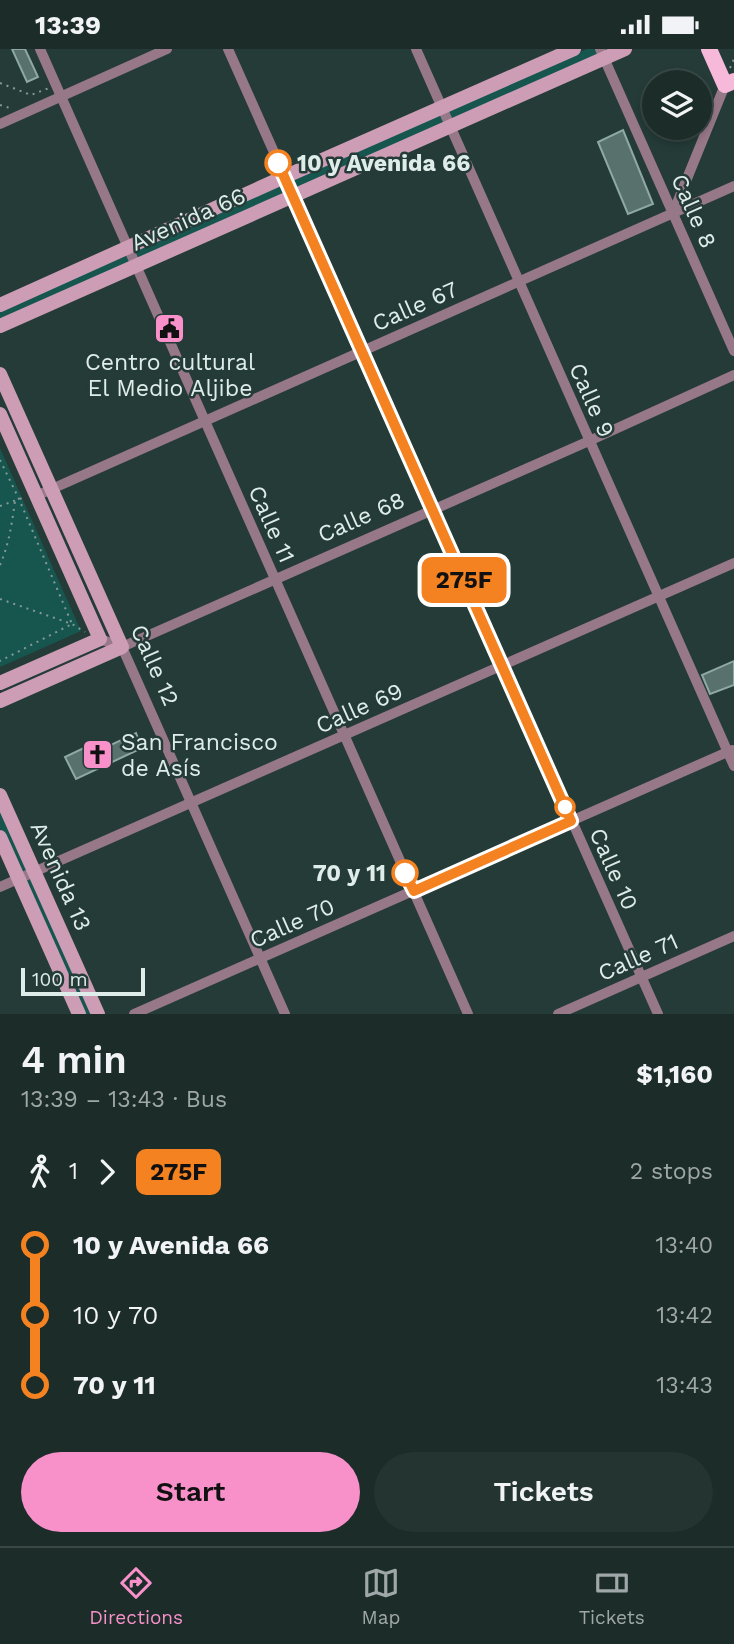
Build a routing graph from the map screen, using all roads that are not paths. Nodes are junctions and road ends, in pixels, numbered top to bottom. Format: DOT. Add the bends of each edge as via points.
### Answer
graph roads {
  1 [pos="40,49"];
  2 [pos="167,49"];
  3 [pos="228,49"];
  4 [pos="416,49"];
  5 [pos="574,49"];
  6 [pos="625,49"];
  7 [pos="709,49"];
  8 [pos="602,53"];
  9 [pos="729,83"];
  10 [pos="61,97"];
  11 [pos="442,107"];
  12 [pos="0,124"];
  13 [pos="450,126"];
  14 [pos="284,177"];
  15 [pos="734,186"];
  16 [pos="293,197"];
  17 [pos="673,213"];
  18 [pos="128,248"];
  19 [pos="137,267"];
  20 [pos="518,282"];
  21 [pos="0,305"];
  22 [pos="0,326"];
  23 [pos="362,351"];
  24 [pos="734,351"];
  25 [pos="0,373"];
  26 [pos="734,375"];
  27 [pos="0,414"];
  28 [pos="205,421"];
  29 [pos="589,441"];
  30 [pos="51,489"];
  31 [pos="33,496"];
  32 [pos="433,510"];
  33 [pos="734,563"];
  34 [pos="275,580"];
  35 [pos="659,597"];
  36 [pos="100,639"];
  37 [pos="122,647"];
  38 [pos="502,666"];
  39 [pos="0,683"];
  40 [pos="0,701"];
  41 [pos="344,735"];
  42 [pos="731,751"];
  43 [pos="734,766"];
  44 [pos="0,795"];
  45 [pos="191,803"];
  46 [pos="571,821"];
  47 [pos="0,837"];
  48 [pos="35,872"];
  49 [pos="19,879"];
  50 [pos="0,887"];
  51 [pos="414,891"];
  52 [pos="734,936"];
  53 [pos="260,958"];
  54 [pos="641,977"];
  55 [pos="79,1014"];
  56 [pos="98,1014"];
  57 [pos="134,1014"];
  58 [pos="285,1014"];
  59 [pos="468,1014"];
  60 [pos="558,1014"];
  61 [pos="658,1014"];
  1 -- 10 [label="street, Calle 11"];
  2 -- 10 [label="street"];
  3 -- 14 [label="street, Calle 10"];
  4 -- 11 [label="street, Calle 9"];
  5 -- 11 [label="main road, Avenida 66"];
  6 -- 8 [label="main road, Avenida 66"];
  7 -- 9 [label="main road"];
  8 -- 13 [label="main road, Avenida 66"];
  8 -- 17 [label="street, Calle 8"];
  9 -- 17 [label="street"];
  10 -- 12 [label="street"];
  10 -- 18 [label="street, Calle 11"];
  11 -- 13 [label="street, Calle 9"];
  11 -- 14 [label="main road, Avenida 66"];
  13 -- 16 [label="main road, Avenida 66"];
  13 -- 20 [label="street, Calle 9"];
  14 -- 16 [label="street, Calle 10"];
  14 -- 18 [label="main road, Avenida 66"];
  15 -- 17 [label="street, Calle 67"];
  16 -- 19 [label="main road, Avenida 66"];
  16 -- 23 [label="street, Calle 10"];
  17 -- 20 [label="street, Calle 67"];
  17 -- 24 [label="street, Calle 8"];
  18 -- 19 [label="street, Calle 11"];
  18 -- 21 [label="main road, Avenida 66"];
  19 -- 22 [label="main road, Avenida 66"];
  19 -- 28 [label="street, Calle 11"];
  20 -- 23 [label="street, Calle 67"];
  20 -- 29 [label="street, Calle 9"];
  23 -- 28 [label="street, Calle 67"];
  23 -- 32 [label="street, Calle 10"];
  25 -- 30 [label="main road, Calle 12"];
  26 -- 29 [label="street, Calle 68"];
  27 -- 31 [label="main road, Calle 12"];
  28 -- 30 [label="street, Calle 67"];
  28 -- 34 [label="street, Calle 11"];
  29 -- 32 [label="street, Calle 68"];
  29 -- 35 [label="street, Calle 9"];
  30 -- 31 [label="street, Calle 67"];
  30 -- 37 [label="main road, Calle 12"];
  31 -- 36 [label="main road, Calle 12"];
  32 -- 34 [label="street, Calle 68"];
  32 -- 38 [label="street, Calle 10"];
  33 -- 35 [label="street, Calle 69"];
  34 -- 37 [label="street, Calle 68"];
  34 -- 41 [label="street, Calle 11"];
  35 -- 38 [label="street, Calle 69"];
  35 -- 42 [label="street, Calle 9"];
  36 -- 37 [label="street"];
  36 -- 39 [label="main road"];
  37 -- 40 [label="main road, Calle 68"];
  37 -- 45 [label="street, Calle 12"];
  38 -- 41 [label="street, Calle 69"];
  38 -- 46 [label="street, Calle 10"];
  41 -- 45 [label="street, Calle 69"];
  41 -- 51 [label="street, Calle 11"];
  42 -- 43 [label="street, Calle 9"];
  42 -- 46 [label="street, Calle 70"];
  44 -- 48 [label="main road, Avenida 13"];
  45 -- 48 [label="street, Calle 69"];
  45 -- 53 [label="street, Calle 12"];
  46 -- 51 [label="street, Calle 70"];
  46 -- 54 [label="street, Calle 10"];
  47 -- 49 [label="main road, Avenida 13"];
  48 -- 49 [label="street, Calle 69"];
  48 -- 56 [label="main road, Avenida 13"];
  49 -- 50 [label="street, Calle 69"];
  49 -- 55 [label="main road, Avenida 13"];
  51 -- 53 [label="street, Calle 70"];
  51 -- 59 [label="street, Calle 11"];
  52 -- 54 [label="street, Calle 71"];
  53 -- 57 [label="street, Calle 70"];
  53 -- 58 [label="street, Calle 12"];
  54 -- 60 [label="street, Calle 71"];
  54 -- 61 [label="street, Calle 10"];
}
